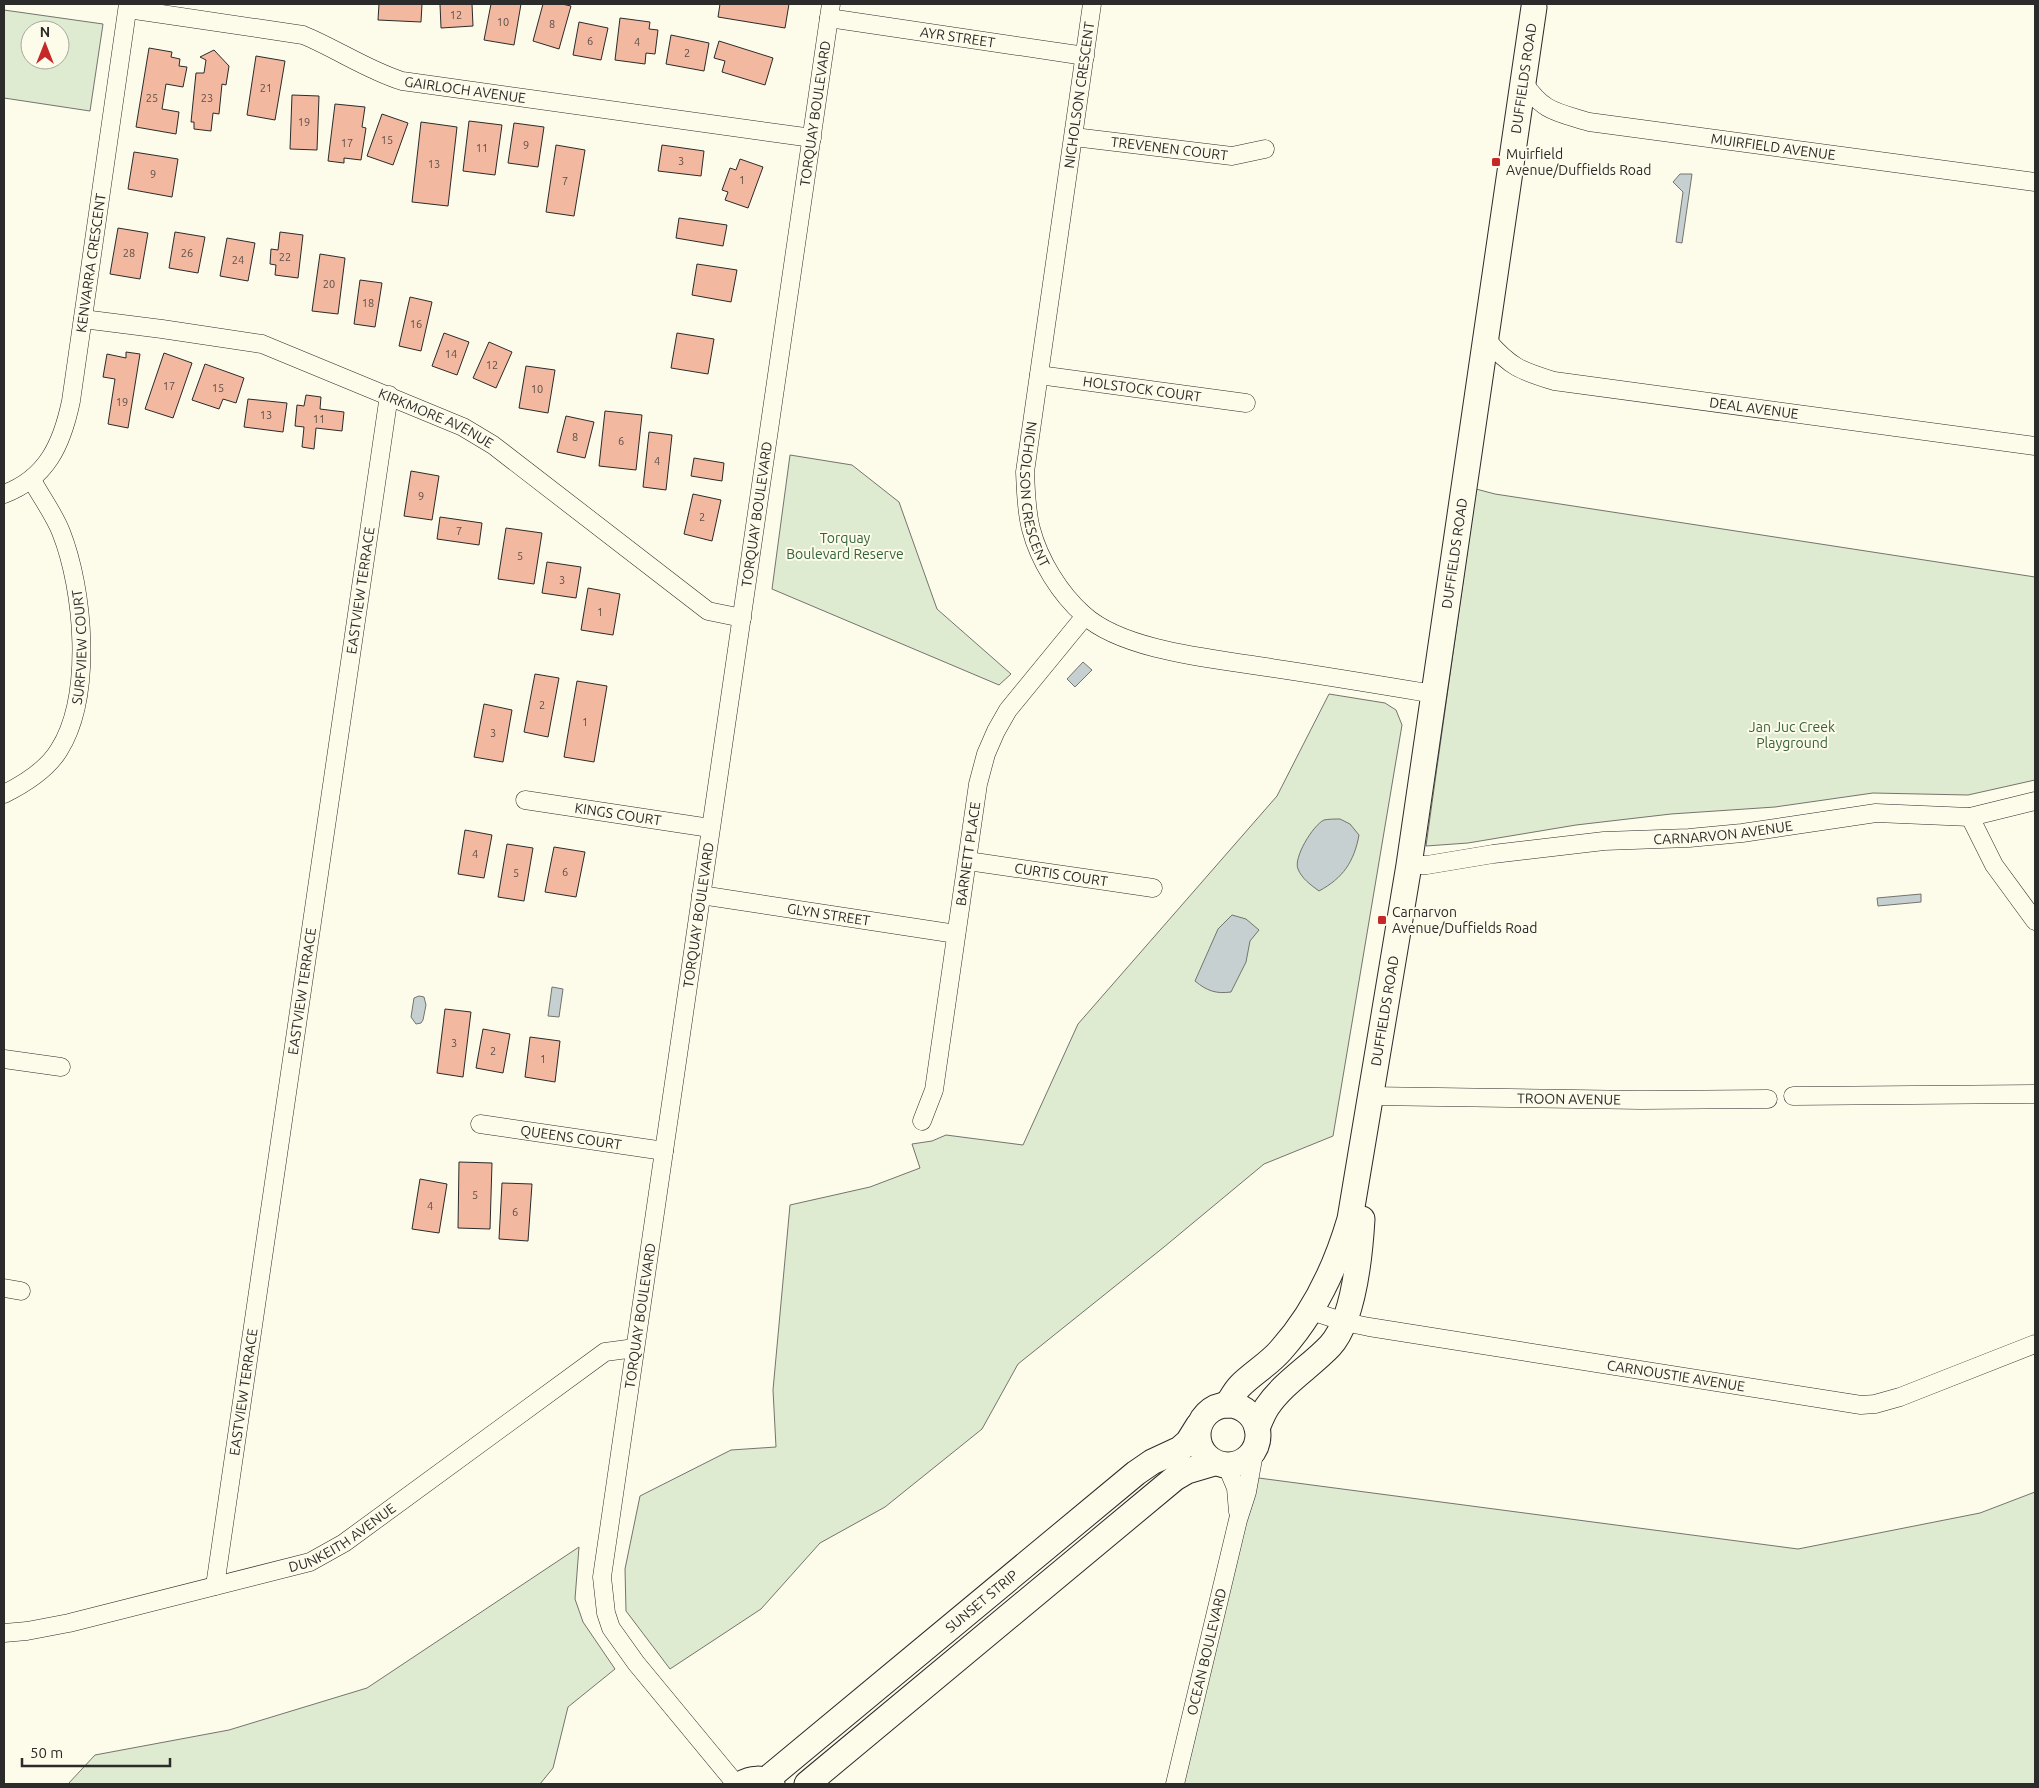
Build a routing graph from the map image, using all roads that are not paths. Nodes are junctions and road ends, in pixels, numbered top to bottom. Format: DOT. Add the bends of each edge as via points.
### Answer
graph roads {
  1 [pos="1092,4"];
  2 [pos="1534,5"];
  3 [pos="128,7"];
  4 [pos="830,11"];
  5 [pos="1085,56"];
  6 [pos="1524,83"];
  7 [pos="1074,137"];
  8 [pos="812,138"];
  9 [pos="1265,149"];
  10 [pos="2035,182"];
  11 [pos="83,320"];
  12 [pos="1487,340"];
  13 [pos="1039,375"];
  14 [pos="389,395"];
  15 [pos="1246,403"];
  16 [pos="2035,446"];
  17 [pos="32,480"];
  18 [pos="4,494"];
  19 [pos="1085,616"];
  20 [pos="742,618"];
  21 [pos="1434,694"];
  22 [pos="4,794"];
  23 [pos="525,800"];
  24 [pos="2035,801"];
  25 [pos="1970,817"];
  26 [pos="710,828"];
  27 [pos="968,861"];
  28 [pos="1409,865"];
  29 [pos="1153,888"];
  30 [pos="701,895"];
  31 [pos="2035,921"];
  32 [pos="956,934"];
  33 [pos="4,1059"];
  34 [pos="61,1067"];
  35 [pos="2035,1094"];
  36 [pos="1370,1096"];
  37 [pos="1793,1096"];
  38 [pos="1768,1099"];
  39 [pos="922,1121"];
  40 [pos="480,1124"];
  41 [pos="664,1150"];
  42 [pos="4,1288"];
  43 [pos="21,1291"];
  44 [pos="1310,1311"];
  45 [pos="1345,1322"];
  46 [pos="2035,1344"];
  47 [pos="636,1348"];
  48 [pos="1227,1405"];
  49 [pos="1198,1426"];
  50 [pos="1256,1438"];
  51 [pos="1220,1464"];
  52 [pos="1238,1520"];
  53 [pos="215,1586"];
  54 [pos="4,1633"];
  55 [pos="769,1782"];
  56 [pos="736,1784"];
  57 [pos="742,1784"];
  58 [pos="807,1784"];
  59 [pos="1176,1784"];
  1 -- 5 [label="street, NICHOLSON CRESCENT"];
  2 -- 6 [label="street, DUFFIELDS ROAD"];
  3 -- 8 [label="street, GAIRLOCH AVENUE" via="303,35 402,81"];
  3 -- 11 [label="street, KENVARRA CRESCENT"];
  4 -- 5 [label="street, AYR STREET"];
  4 -- 8 [label="street, TORQUAY BOULEVARD"];
  5 -- 7 [label="street, NICHOLSON CRESCENT"];
  6 -- 10 [label="street, MUIRFIELD AVENUE" via="1534,99 1545,107 1589,122"];
  6 -- 12 [label="street, DUFFIELDS ROAD"];
  7 -- 9 [label="street, TREVENEN COURT" via="1232,156"];
  7 -- 13 [label="street, NICHOLSON CRESCENT"];
  8 -- 20 [label="street, TORQUAY BOULEVARD"];
  11 -- 14 [label="street, KIRKMORE AVENUE" via="262,344"];
  11 -- 17 [label="street, KENVARRA CRESCENT" via="66,424 58,445"];
  12 -- 16 [label="street, DEAL AVENUE" via="1514,367 1554,380"];
  12 -- 21 [label="street, DUFFIELDS ROAD"];
  13 -- 15 [label="street, HOLSTOCK COURT"];
  13 -- 19 [label="street, NICHOLSON CRESCENT" via="1025,472 1031,530 1054,579"];
  14 -- 20 [label="street, KIRKMORE AVENUE" via="463,427 493,445 708,611"];
  14 -- 53 [label="street, EASTVIEW TERRACE"];
  17 -- 18 [label="street, KENVARRA CRESCENT"];
  17 -- 22 [label="street, SURFVIEW COURT" via="61,532 70,559 80,614 79,698 72,724 59,751 39,772"];
  19 -- 21 [label="street, NICHOLSON CRESCENT" via="1126,638 1175,652"];
  19 -- 27 [label="street, BARNETT PLACE" via="1008,710 996,731 978,784"];
  20 -- 26 [label="street, TORQUAY BOULEVARD"];
  21 -- 28 [label="street, DUFFIELDS ROAD"];
  23 -- 26 [label="street, KINGS COURT"];
  24 -- 25 [label="street, CARNARVON AVENUE"];
  25 -- 28 [label="street, CARNARVON AVENUE" via="1876,813 1742,833 1604,841"];
  25 -- 31 [label="street" via="1994,865"];
  26 -- 30 [label="street, TORQUAY BOULEVARD"];
  27 -- 29 [label="street, CURTIS COURT"];
  27 -- 32 [label="street, BARNETT PLACE"];
  28 -- 36 [label="street, DUFFIELDS ROAD"];
  30 -- 32 [label="street, GLYN STREET"];
  30 -- 41 [label="street, TORQUAY BOULEVARD"];
  32 -- 39 [label="street, BARNETT PLACE" via="934,1090"];
  33 -- 34 [label="street"];
  35 -- 37 [label="street"];
  36 -- 38 [label="street, TROON AVENUE"];
  36 -- 44 [label="street, DUFFIELDS ROAD" via="1350,1219 1331,1272"];
  36 -- 45 [label="street, DUFFIELDS ROAD" via="1361,1236"];
  40 -- 41 [label="street, QUEENS COURT"];
  41 -- 47 [label="street, TORQUAY BOULEVARD"];
  42 -- 43 [label="street"];
  44 -- 45 [label="street, CARNOUSTIE AVENUE"];
  44 -- 48 [label="street, DUFFIELDS ROAD" via="1279,1352 1239,1387"];
  45 -- 46 [label="street, CARNOUSTIE AVENUE" via="1861,1405 1900,1398"];
  45 -- 50 [label="street, DUFFIELDS ROAD" via="1331,1345 1267,1407"];
  47 -- 53 [label="street, DUNKEITH AVENUE" via="605,1352 327,1554 288,1568"];
  47 -- 56 [label="street, TORQUAY BOULEVARD" via="602,1578 606,1613 611,1628 632,1658"];
  48 -- 49 [label="street, SUNSET STRIP" via="1210,1411"];
  48 -- 50 [label="street" via="1242,1409 1254,1421"];
  49 -- 51 [label="street" via="1199,1444 1207,1458"];
  49 -- 55 [label="street, SUNSET STRIP" via="1180,1449 1136,1473"];
  50 -- 51 [label="street, SUNSET STRIP" via="1243,1461 1235,1465"];
  50 -- 52 [label="street, OCEAN BOULEVARD" via="1248,1492"];
  51 -- 52 [label="street, OCEAN BOULEVARD" via="1236,1488"];
  51 -- 58 [label="street, SUNSET STRIP" via="1187,1471 1175,1478"];
  52 -- 59 [label="street, OCEAN BOULEVARD"];
  53 -- 54 [label="street, DUNKEITH AVENUE" via="69,1623"];
  55 -- 57 [label="street, SUNSET STRIP" via="755,1779"];
}
